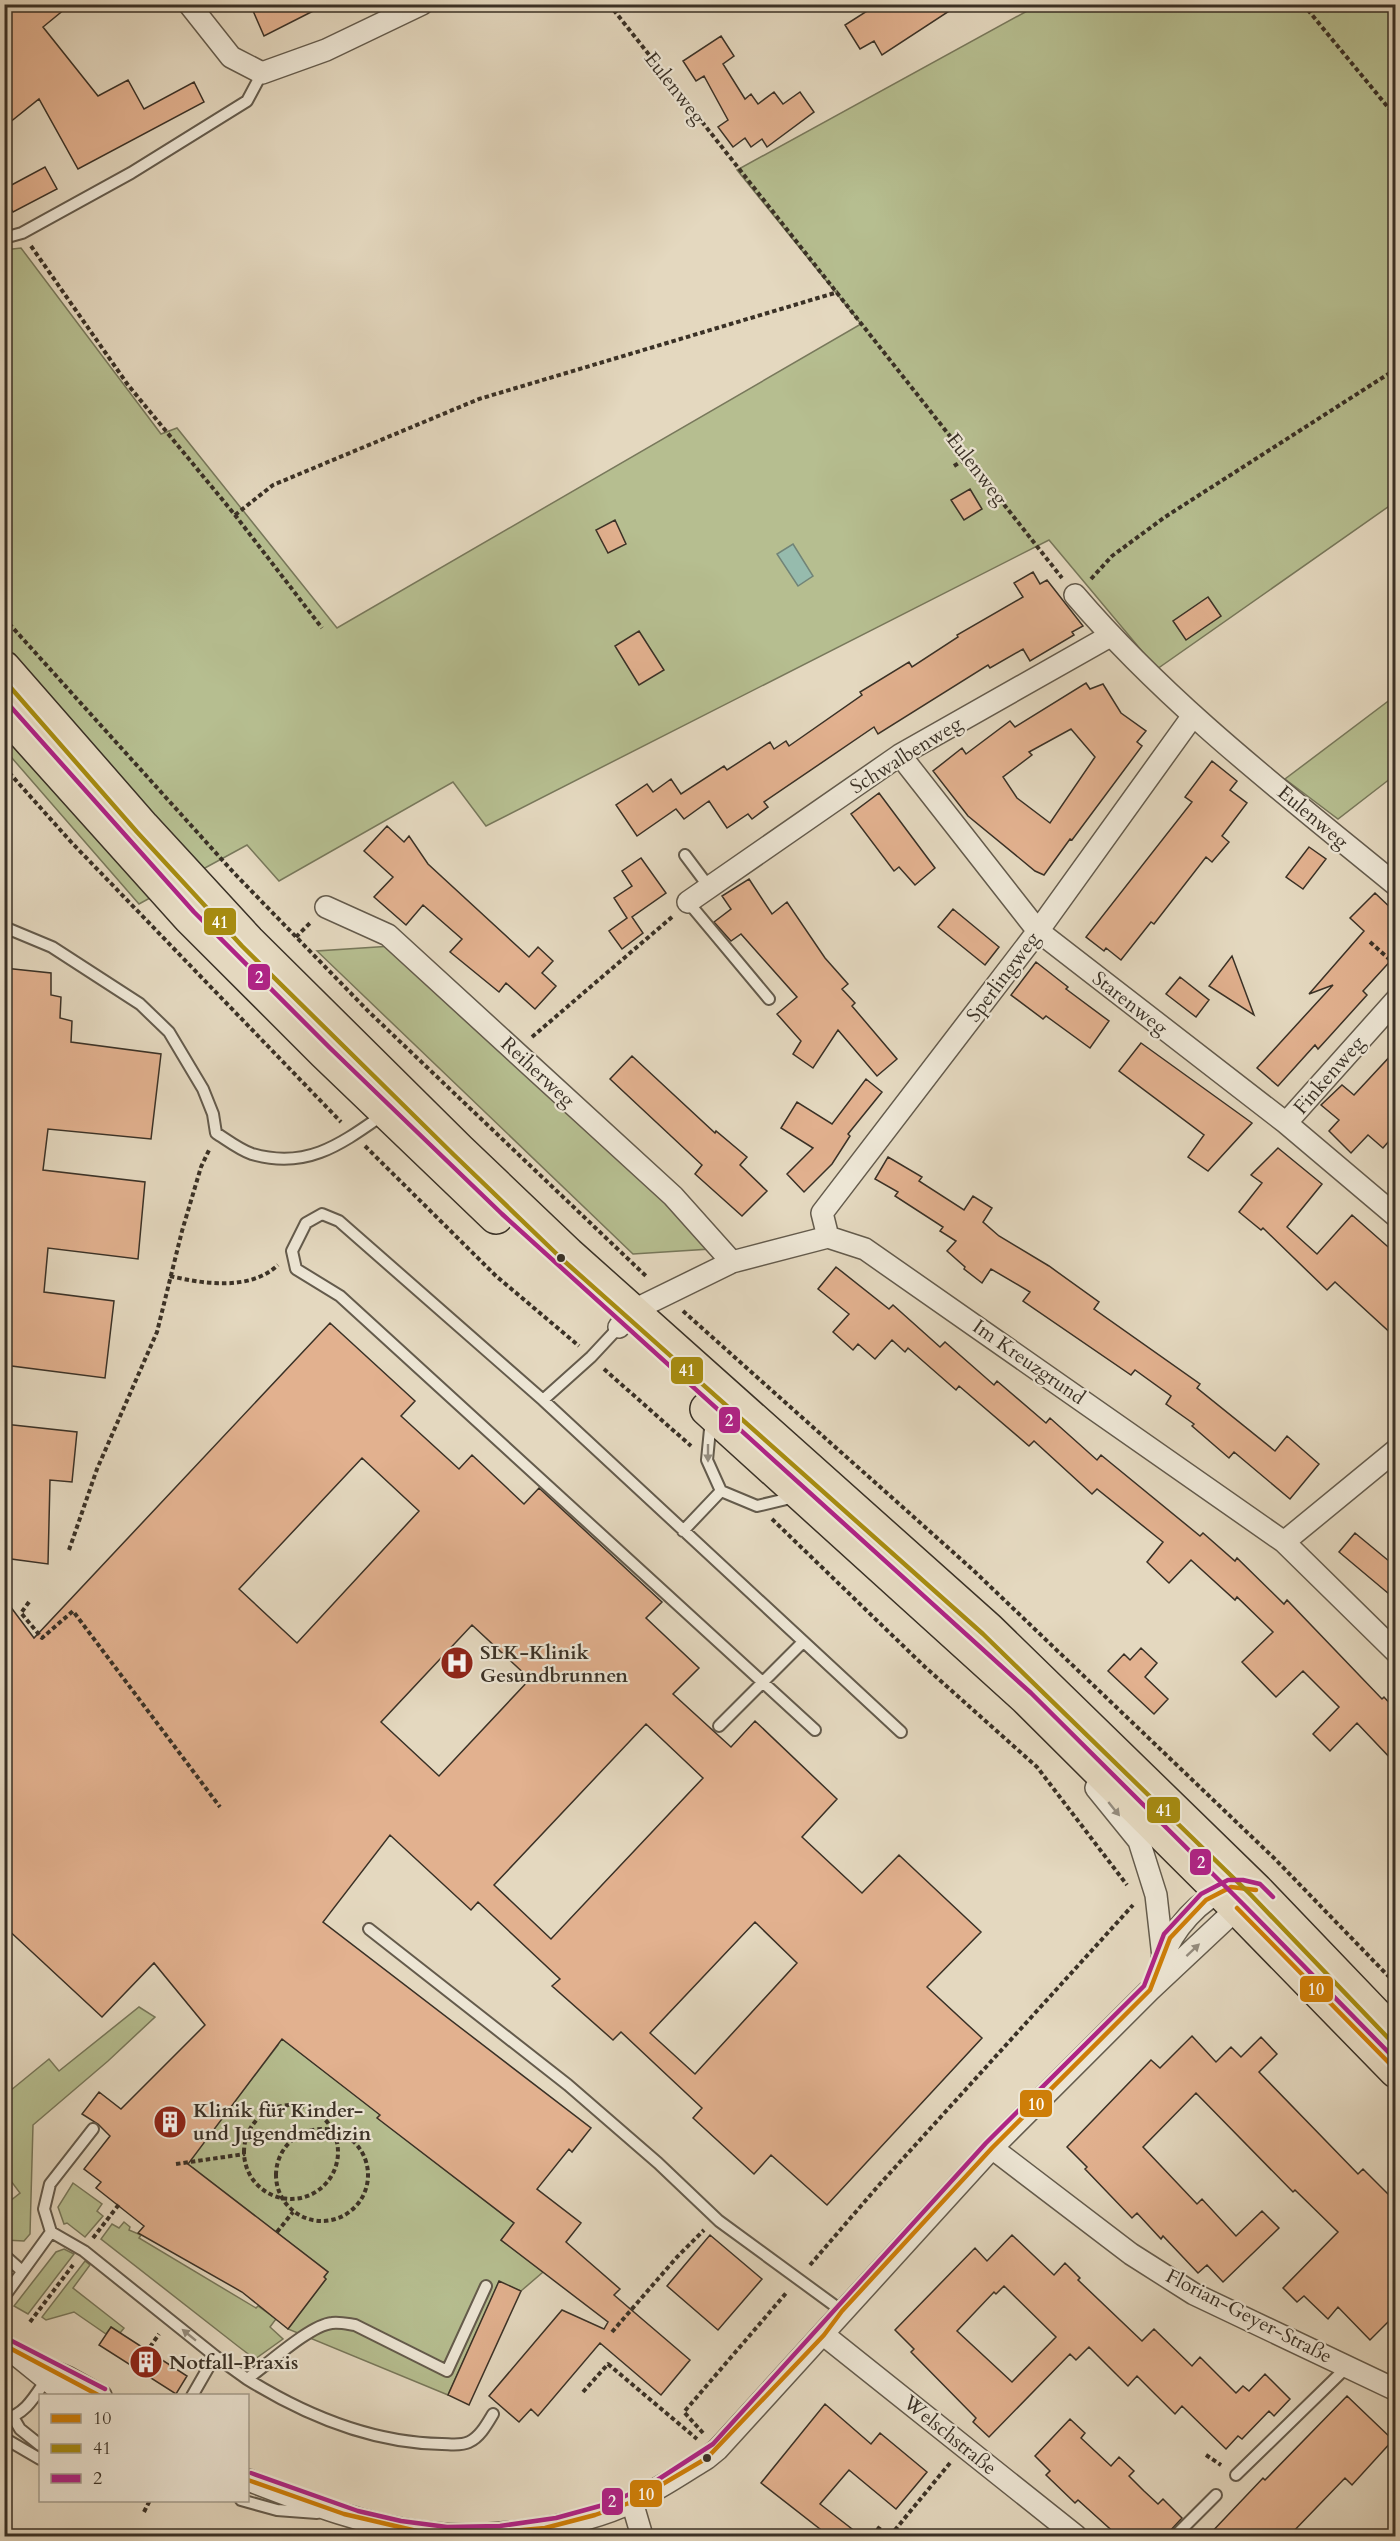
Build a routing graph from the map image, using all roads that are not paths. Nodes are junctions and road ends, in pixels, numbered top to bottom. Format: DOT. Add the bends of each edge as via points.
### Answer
graph roads {
  1 [pos="189,4"];
  2 [pos="422,4"];
  3 [pos="262,73"];
  4 [pos="4,238"];
  5 [pos="1075,595"];
  6 [pos="1110,636"];
  7 [pos="4,668"];
  8 [pos="4,711"];
  9 [pos="1192,717"];
  10 [pos="900,755"];
  11 [pos="685,855"];
  12 [pos="1395,885"];
  13 [pos="709,887"];
  14 [pos="688,902"];
  15 [pos="326,907"];
  16 [pos="4,927"];
  17 [pos="1038,932"];
  18 [pos="770,999"];
  19 [pos="1395,1000"];
  20 [pos="386,1112"];
  21 [pos="1286,1123"];
  22 [pos="1395,1216"];
  23 [pos="828,1237"];
  24 [pos="732,1262"];
  25 [pos="626,1319"];
  26 [pos="543,1400"];
  27 [pos="711,1413"];
  28 [pos="1395,1450"];
  29 [pos="721,1491"];
  30 [pos="801,1495"];
  31 [pos="682,1531"];
  32 [pos="1284,1542"];
  33 [pos="802,1642"];
  34 [pos="1395,1652"];
  35 [pos="1026,1698"];
  36 [pos="719,1726"];
  37 [pos="815,1730"];
  38 [pos="901,1732"];
  39 [pos="1238,1897"];
  40 [pos="369,1929"];
  41 [pos="1163,1957"];
  42 [pos="1150,1990"];
  43 [pos="1395,2036"];
  44 [pos="1395,2072"];
  45 [pos="93,2129"];
  46 [pos="992,2148"];
  47 [pos="51,2232"];
  48 [pos="4,2255"];
  49 [pos="22,2271"];
  50 [pos="486,2286"];
  51 [pos="4,2298"];
  52 [pos="842,2311"];
  53 [pos="824,2335"];
  54 [pos="4,2345"];
  55 [pos="215,2356"];
  56 [pos="1348,2366"];
  57 [pos="50,2374"];
  58 [pos="247,2379"];
  59 [pos="1395,2390"];
  60 [pos="65,2394"];
  61 [pos="96,2394"];
  62 [pos="193,2394"];
  63 [pos="493,2414"];
  64 [pos="9,2418"];
  65 [pos="4,2439"];
  66 [pos="39,2444"];
  67 [pos="39,2458"];
  68 [pos="1236,2475"];
  69 [pos="249,2480"];
  70 [pos="1216,2495"];
  71 [pos="248,2502"];
  72 [pos="632,2502"];
  73 [pos="344,2514"];
  74 [pos="642,2536"];
  75 [pos="1076,2536"];
  76 [pos="1175,2536"];
  1 -- 3 [label="street" via="231,57"];
  2 -- 3 [label="street" via="326,50"];
  3 -- 4 [label="lane" via="247,101 131,173 22,233"];
  5 -- 6 [label="street, Eulenweg"];
  6 -- 9 [label="street, Eulenweg"];
  6 -- 10 [label="street, Schwalbenweg"];
  7 -- 25 [label="main road" via="248,941 568,1254"];
  8 -- 20 [label="main road" via="189,917"];
  9 -- 12 [label="street, Eulenweg"];
  9 -- 17 [label="street, Sperlingweg"];
  10 -- 13 [label="street, Schwalbenweg"];
  10 -- 17 [label="street, Starenweg"];
  11 -- 13 [label="lane"];
  13 -- 14 [label="street, Schwalbenweg"];
  14 -- 18 [label="lane"];
  15 -- 24 [label="street, Reiherweg" via="388,935 673,1196"];
  16 -- 20 [label="lane" via="52,947 140,1004 169,1032 203,1089 216,1133 251,1154 294,1160 321,1153"];
  17 -- 21 [label="street, Starenweg"];
  17 -- 23 [label="street, Sperlingweg" via="822,1213"];
  19 -- 21 [label="street, Finkenweg"];
  20 -- 25 [label="main road" via="497,1218"];
  21 -- 22 [label="street, Starenweg"];
  23 -- 24 [label="street"];
  23 -- 32 [label="street, Im Kreuzgrund" via="865,1249 895,1268"];
  24 -- 25 [label="street"];
  25 -- 26 [label="lane"];
  25 -- 27 [label="main road"];
  25 -- 39 [label="main road" via="987,1629"];
  26 -- 31 [label="lane"];
  26 -- 37 [label="lane" via="339,1221 322,1214 306,1224 292,1251 296,1269 340,1296"];
  27 -- 29 [label="lane, one-way" via="707,1460"];
  27 -- 30 [label="main road"];
  28 -- 32 [label="street"];
  29 -- 30 [label="lane" via="757,1506"];
  29 -- 31 [label="lane"];
  30 -- 35 [label="main road"];
  31 -- 33 [label="lane"];
  32 -- 34 [label="street, Im Kreuzgrund"];
  33 -- 36 [label="lane"];
  33 -- 38 [label="lane"];
  35 -- 39 [label="main road"];
  35 -- 41 [label="street, one-way" via="1050,1738 1114,1808 1138,1841 1156,1895"];
  39 -- 41 [label="street" via="1206,1900 1170,1938"];
  42 -- 39 [label="street, one-way"];
  39 -- 43 [label="main road"];
  39 -- 44 [label="main road"];
  40 -- 52 [label="lane" via="568,2085 719,2221"];
  41 -- 42 [label="street"];
  42 -- 46 [label="street"];
  45 -- 47 [label="lane" via="50,2184 44,2209"];
  46 -- 52 [label="street"];
  46 -- 56 [label="street, Florian-Geyer-Straße" via="1131,2254 1194,2294"];
  47 -- 49 [label="lane"];
  55 -- 47 [label="lane, one-way" via="84,2251"];
  48 -- 49 [label="lane"];
  49 -- 51 [label="lane"];
  50 -- 58 [label="lane" via="447,2371 356,2325 330,2323 312,2331"];
  52 -- 53 [label="street"];
  53 -- 72 [label="street" via="716,2451"];
  53 -- 75 [label="street, Welschstraße"];
  54 -- 57 [label="street"];
  55 -- 58 [label="lane"];
  55 -- 62 [label="lane"];
  56 -- 59 [label="street, Florian-Geyer-Straße"];
  56 -- 68 [label="lane"];
  57 -- 60 [label="street"];
  57 -- 61 [label="street"];
  57 -- 64 [label="lane" via="27,2407"];
  58 -- 63 [label="lane" via="314,2415 421,2444 468,2442"];
  64 -- 66 [label="lane"];
  65 -- 67 [label="lane"];
  69 -- 73 [label="street"];
  70 -- 76 [label="lane"];
  71 -- 73 [label="lane" via="277,2510"];
  72 -- 73 [label="street" via="546,2528 467,2535 421,2532"];
  72 -- 74 [label="street"];
}
